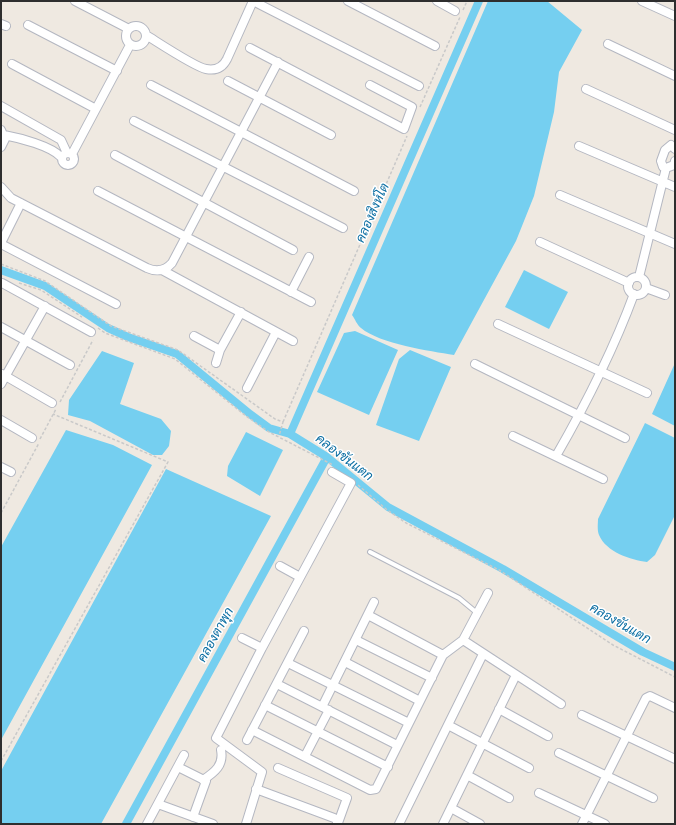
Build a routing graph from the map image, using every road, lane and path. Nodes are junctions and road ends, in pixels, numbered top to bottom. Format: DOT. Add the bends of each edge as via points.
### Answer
graph roads {
  1 [pos="75,1"];
  2 [pos="253,1"];
  3 [pos="348,1"];
  4 [pos="437,1"];
  5 [pos="467,1"];
  6 [pos="642,1"];
  7 [pos="455,11"];
  8 [pos="675,16"];
  9 [pos="28,25"];
  10 [pos="129,29"];
  11 [pos="146,35"];
  12 [pos="608,44"];
  13 [pos="130,45"];
  14 [pos="435,46"];
  15 [pos="250,48"];
  16 [pos="278,62"];
  17 [pos="12,64"];
  18 [pos="117,71"];
  19 [pos="675,76"];
  20 [pos="228,80"];
  21 [pos="151,85"];
  22 [pos="370,85"];
  23 [pos="419,86"];
  24 [pos="586,89"];
  25 [pos="260,97"];
  26 [pos="1,106"];
  27 [pos="420,107"];
  28 [pos="96,109"];
  29 [pos="134,121"];
  30 [pos="675,130"];
  31 [pos="3,133"];
  32 [pos="241,133"];
  33 [pos="331,135"];
  34 [pos="407,135"];
  35 [pos="674,145"];
  36 [pos="579,146"];
  37 [pos="1,148"];
  38 [pos="67,155"];
  39 [pos="115,155"];
  40 [pos="675,161"];
  41 [pos="222,168"];
  42 [pos="666,168"];
  43 [pos="663,182"];
  44 [pos="1,187"];
  45 [pos="675,187"];
  46 [pos="98,191"];
  47 [pos="354,191"];
  48 [pos="560,195"];
  49 [pos="204,202"];
  50 [pos="21,203"];
  51 [pos="343,228"];
  52 [pos="650,233"];
  53 [pos="186,238"];
  54 [pos="540,242"];
  55 [pos="1,244"];
  56 [pos="675,244"];
  57 [pos="293,250"];
  58 [pos="308,257"];
  59 [pos="1,264"];
  60 [pos="162,270"];
  61 [pos="639,277"];
  62 [pos="14,281"];
  63 [pos="2,283"];
  64 [pos="629,283"];
  65 [pos="646,288"];
  66 [pos="291,292"];
  67 [pos="634,294"];
  68 [pos="664,295"];
  69 [pos="311,302"];
  70 [pos="116,304"];
  71 [pos="45,306"];
  72 [pos="241,312"];
  73 [pos="86,320"];
  74 [pos="498,324"];
  75 [pos="1,327"];
  76 [pos="93,330"];
  77 [pos="276,332"];
  78 [pos="194,336"];
  79 [pos="25,341"];
  80 [pos="293,342"];
  81 [pos="220,350"];
  82 [pos="216,363"];
  83 [pos="475,364"];
  84 [pos="70,365"];
  85 [pos="602,372"];
  86 [pos="3,375"];
  87 [pos="1,384"];
  88 [pos="247,388"];
  89 [pos="647,393"];
  90 [pos="52,403"];
  91 [pos="54,414"];
  92 [pos="580,415"];
  93 [pos="1,420"];
  94 [pos="283,423"];
  95 [pos="279,436"];
  96 [pos="514,436"];
  97 [pos="32,438"];
  98 [pos="625,438"];
  99 [pos="556,456"];
  100 [pos="1,466"];
  101 [pos="335,470"];
  102 [pos="11,472"];
  103 [pos="603,478"];
  104 [pos="356,483"];
  105 [pos="1,513"];
  106 [pos="370,552"];
  107 [pos="280,566"];
  108 [pos="300,577"];
  109 [pos="488,593"];
  110 [pos="374,602"];
  111 [pos="477,613"];
  112 [pos="368,615"];
  113 [pos="304,631"];
  114 [pos="242,638"];
  115 [pos="356,640"];
  116 [pos="463,640"];
  117 [pos="262,648"];
  118 [pos="483,654"];
  119 [pos="443,655"];
  120 [pos="345,662"];
  121 [pos="288,663"];
  122 [pos="516,675"];
  123 [pos="675,677"];
  124 [pos="432,678"];
  125 [pos="277,684"];
  126 [pos="333,685"];
  127 [pos="420,701"];
  128 [pos="561,704"];
  129 [pos="265,705"];
  130 [pos="326,708"];
  131 [pos="675,708"];
  132 [pos="499,709"];
  133 [pos="582,715"];
  134 [pos="409,723"];
  135 [pos="448,725"];
  136 [pos="252,730"];
  137 [pos="318,731"];
  138 [pos="627,735"];
  139 [pos="548,736"];
  140 [pos="247,740"];
  141 [pos="482,743"];
  142 [pos="397,745"];
  143 [pos="221,750"];
  144 [pos="559,753"];
  145 [pos="184,755"];
  146 [pos="305,756"];
  147 [pos="675,759"];
  148 [pos="1,761"];
  149 [pos="178,767"];
  150 [pos="388,767"];
  151 [pos="278,768"];
  152 [pos="529,768"];
  153 [pos="467,775"];
  154 [pos="607,776"];
  155 [pos="203,780"];
  156 [pos="256,789"];
  157 [pos="538,793"];
  158 [pos="509,798"];
  159 [pos="653,798"];
  160 [pos="158,804"];
  161 [pos="450,808"];
  162 [pos="587,815"];
  163 [pos="193,817"];
  164 [pos="338,823"];
  165 [pos="401,823"];
  166 [pos="147,824"];
  167 [pos="213,824"];
  168 [pos="246,824"];
  169 [pos="443,824"];
  170 [pos="480,824"];
  171 [pos="582,824"];
  172 [pos="605,824"];
  1 -- 10 [label="street"];
  2 -- 11 [label="street" via="227,59 223,66 217,69 202,68"];
  2 -- 23 [label="street"];
  3 -- 14 [label="street"];
  4 -- 7 [label="street"];
  5 -- 27 [label="path"];
  6 -- 8 [label="street"];
  9 -- 18 [label="street"];
  10 -- 11 [label="street" via="134,26 141,27"];
  10 -- 13 [label="street" via="125,36"];
  11 -- 13 [label="street" via="145,42 140,46"];
  12 -- 19 [label="street"];
  13 -- 18 [label="street"];
  15 -- 16 [label="street"];
  16 -- 22 [label="street" via="404,129 412,108"];
  16 -- 25 [label="street"];
  17 -- 28 [label="street"];
  18 -- 28 [label="street"];
  20 -- 25 [label="street"];
  21 -- 32 [label="street"];
  24 -- 30 [label="street"];
  25 -- 32 [label="street"];
  25 -- 33 [label="street"];
  26 -- 38 [label="street" via="61,140"];
  28 -- 38 [label="street"];
  29 -- 41 [label="street"];
  31 -- 37 [label="street" via="4,142"];
  31 -- 38 [label="street"];
  32 -- 41 [label="street"];
  32 -- 47 [label="street"];
  34 -- 94 [label="path"];
  35 -- 42 [label="street" via="665,150 661,161"];
  36 -- 43 [label="street"];
  39 -- 49 [label="street"];
  40 -- 42 [label="street" via="674,165"];
  41 -- 49 [label="street"];
  41 -- 51 [label="street"];
  42 -- 43 [label="street"];
  43 -- 45 [label="street"];
  43 -- 52 [label="street"];
  44 -- 50 [label="street" via="6,194"];
  46 -- 53 [label="street"];
  48 -- 52 [label="street"];
  49 -- 53 [label="street"];
  49 -- 57 [label="street"];
  50 -- 55 [label="street"];
  50 -- 60 [label="street" via="146,268"];
  52 -- 56 [label="street"];
  52 -- 61 [label="street"];
  53 -- 60 [label="street" via="172,263"];
  53 -- 66 [label="street"];
  54 -- 64 [label="street"];
  55 -- 70 [label="street"];
  58 -- 66 [label="street"];
  59 -- 94 [label="path" via="45,281 111,326 178,350"];
  60 -- 72 [label="street"];
  61 -- 64 [label="street" via="633,278"];
  61 -- 65 [label="street" via="646,282"];
  62 -- 73 [label="path" via="41,290"];
  63 -- 71 [label="street"];
  64 -- 67 [label="street" via="628,289"];
  65 -- 67 [label="street" via="641,294"];
  65 -- 68 [label="street"];
  66 -- 69 [label="street"];
  67 -- 85 [label="street"];
  71 -- 76 [label="street"];
  71 -- 79 [label="street"];
  72 -- 77 [label="street"];
  72 -- 81 [label="street"];
  74 -- 85 [label="street"];
  75 -- 79 [label="street"];
  76 -- 91 [label="path"];
  76 -- 95 [label="path" via="175,359 246,416"];
  77 -- 80 [label="street"];
  77 -- 88 [label="street"];
  78 -- 81 [label="street"];
  79 -- 84 [label="street"];
  79 -- 86 [label="street"];
  81 -- 82 [label="street"];
  83 -- 92 [label="street"];
  85 -- 89 [label="street"];
  85 -- 92 [label="street"];
  86 -- 87 [label="street"];
  86 -- 90 [label="street"];
  91 -- 105 [label="path"];
  91 -- 148 [label="path" via="168,462"];
  92 -- 98 [label="street"];
  92 -- 99 [label="street"];
  93 -- 97 [label="street"];
  94 -- 95 [label="path"];
  95 -- 101 [label="path" via="320,456 331,463"];
  96 -- 99 [label="street"];
  99 -- 103 [label="street"];
  100 -- 102 [label="street"];
  101 -- 108 [label="street" via="351,483"];
  104 -- 123 [label="path" via="406,523 498,570 613,645"];
  106 -- 111 [label="lane" via="459,598"];
  107 -- 108 [label="street"];
  108 -- 117 [label="street"];
  109 -- 111 [label="street"];
  110 -- 112 [label="street"];
  111 -- 116 [label="street"];
  112 -- 115 [label="street"];
  112 -- 119 [label="street"];
  113 -- 121 [label="street"];
  114 -- 117 [label="street"];
  115 -- 120 [label="street"];
  115 -- 124 [label="street"];
  116 -- 118 [label="street"];
  116 -- 119 [label="street"];
  117 -- 156 [label="street" via="216,738 262,772"];
  118 -- 122 [label="street"];
  118 -- 135 [label="street"];
  119 -- 124 [label="street"];
  120 -- 126 [label="street"];
  120 -- 127 [label="street"];
  121 -- 125 [label="street"];
  121 -- 126 [label="street"];
  122 -- 128 [label="street"];
  122 -- 132 [label="street"];
  124 -- 127 [label="street"];
  125 -- 129 [label="street"];
  125 -- 130 [label="street"];
  126 -- 130 [label="street"];
  126 -- 134 [label="street"];
  127 -- 134 [label="street"];
  129 -- 136 [label="street"];
  129 -- 137 [label="street"];
  130 -- 137 [label="street"];
  130 -- 142 [label="street"];
  131 -- 138 [label="street" via="650,696 646,698"];
  132 -- 139 [label="street"];
  132 -- 141 [label="street"];
  133 -- 138 [label="street"];
  134 -- 142 [label="street"];
  135 -- 141 [label="street"];
  135 -- 165 [label="street"];
  136 -- 140 [label="street"];
  136 -- 146 [label="street"];
  137 -- 146 [label="street"];
  137 -- 150 [label="street"];
  138 -- 147 [label="street"];
  138 -- 154 [label="street"];
  141 -- 152 [label="street"];
  141 -- 153 [label="street"];
  142 -- 150 [label="street"];
  143 -- 155 [label="street" via="222,756 217,770"];
  144 -- 154 [label="street"];
  145 -- 149 [label="street"];
  146 -- 150 [label="street" via="370,790 376,789 380,784"];
  149 -- 155 [label="street"];
  149 -- 160 [label="street"];
  151 -- 164 [label="street" via="347,798"];
  153 -- 158 [label="street"];
  153 -- 161 [label="street"];
  154 -- 159 [label="street"];
  154 -- 162 [label="street"];
  155 -- 163 [label="street" via="206,781"];
  156 -- 164 [label="street" via="334,818"];
  156 -- 168 [label="street"];
  157 -- 162 [label="street"];
  160 -- 163 [label="street"];
  160 -- 166 [label="street"];
  161 -- 169 [label="street"];
  161 -- 170 [label="street"];
  162 -- 171 [label="street"];
  162 -- 172 [label="street"];
  163 -- 167 [label="street"];
}
